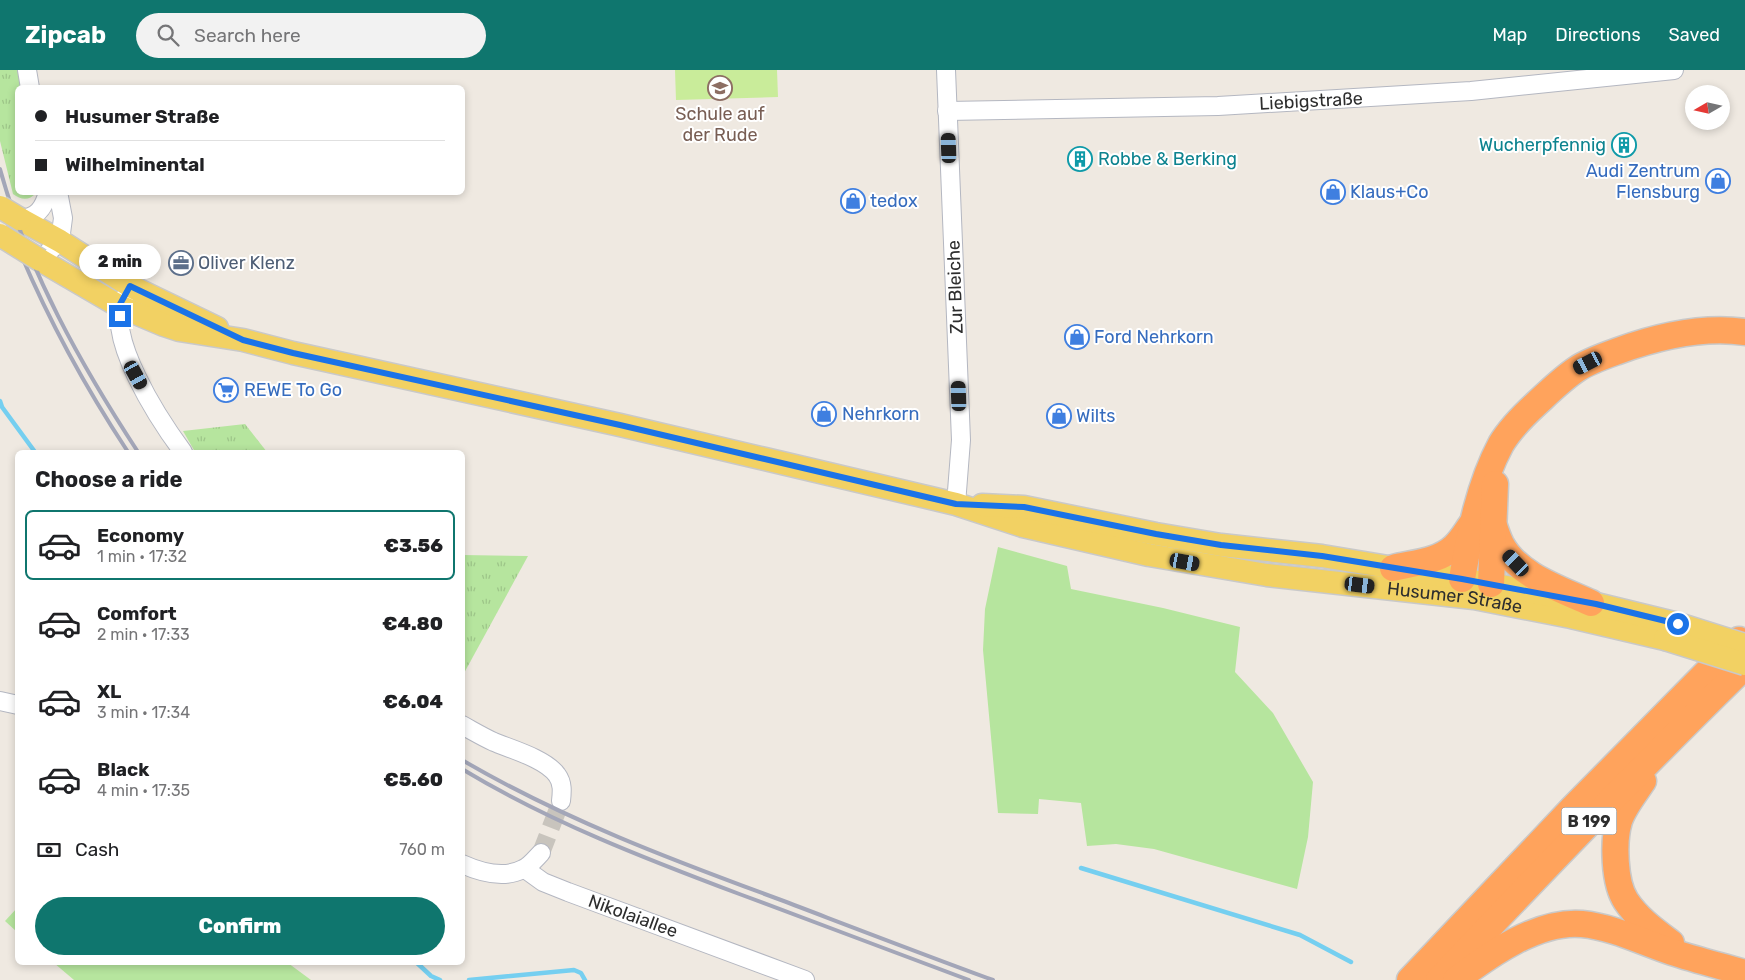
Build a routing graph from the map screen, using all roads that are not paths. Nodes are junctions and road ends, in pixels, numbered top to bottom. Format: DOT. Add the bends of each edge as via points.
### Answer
graph roads {
  1 [pos="27,70"];
  2 [pos="946,70"];
  3 [pos="1674,70"];
  4 [pos="30,85"];
  5 [pos="947,112"];
  6 [pos="47,195"];
  7 [pos="59,195"];
  8 [pos="0,207"];
  9 [pos="20,219"];
  10 [pos="0,235"];
  11 [pos="60,240"];
  12 [pos="40,260"];
  13 [pos="130,286"];
  14 [pos="119,306"];
  15 [pos="1745,332"];
  16 [pos="243,340"];
  17 [pos="182,450"];
  18 [pos="956,504"];
  19 [pos="1484,523"];
  20 [pos="1393,568"];
  21 [pos="1474,587"];
  22 [pos="1591,604"];
  23 [pos="1672,631"];
  24 [pos="1745,634"];
  25 [pos="1745,645"];
  26 [pos="1745,665"];
  27 [pos="0,701"];
  28 [pos="15,705"];
  29 [pos="465,727"];
  30 [pos="1665,744"];
  31 [pos="560,801"];
  32 [pos="541,853"];
  33 [pos="465,865"];
  34 [pos="525,869"];
  35 [pos="1700,960"];
  36 [pos="1745,973"];
  37 [pos="805,980"];
  38 [pos="1410,980"];
  39 [pos="1439,980"];
  40 [pos="1456,980"];
  1 -- 4 [label="street"];
  2 -- 5 [label="street, Zur Bleiche"];
  3 -- 5 [label="street, Liebigstraße" via="1471,91 1218,106"];
  5 -- 18 [label="street, Zur Bleiche" via="961,440"];
  6 -- 9 [label="street" via="38,213"];
  7 -- 11 [label="street" via="63,218"];
  8 -- 9 [label="main road, Husumer Straße, bridge"];
  9 -- 11 [label="main road, Husumer Straße"];
  10 -- 12 [label="main road, Husumer Straße, bridge"];
  11 -- 12 [label="street"];
  11 -- 13 [label="main road, Husumer Straße"];
  12 -- 14 [label="main road, Husumer Straße"];
  13 -- 14 [label="street"];
  13 -- 16 [label="main road, Husumer Straße"];
  14 -- 16 [label="main road, Husumer Straße" via="179,330"];
  14 -- 17 [label="street" via="121,334 129,362"];
  15 -- 19 [label="highway" via="1681,333 1646,341 1577,369 1526,413 1502,442 1494,494"];
  16 -- 18 [label="main road, Husumer Straße"];
  18 -- 20 [label="main road, Husumer Straße" via="1024,507 1221,545"];
  18 -- 21 [label="main road, Husumer Straße" via="1023,526 1158,557 1267,575"];
  19 -- 20 [label="highway" via="1445,554"];
  19 -- 21 [label="highway"];
  19 -- 22 [label="highway" via="1516,563 1539,579"];
  20 -- 21 [label="main road, Husumer Straße"];
  21 -- 22 [label="main road, Husumer Straße"];
  21 -- 23 [label="main road, Husumer Straße" via="1572,617"];
  22 -- 23 [label="main road, Husumer Straße"];
  23 -- 25 [label="main road, Husumer Straße, bridge"];
  23 -- 26 [label="main road, Husumer Straße, bridge"];
  24 -- 38 [label="highway, B 199" via="1573,808"];
  26 -- 30 [label="highway, B 199"];
  27 -- 28 [label="street"];
  29 -- 31 [label="street" via="548,766 560,781"];
  30 -- 35 [label="highway" via="1619,820 1615,842 1616,870 1625,900 1646,925"];
  30 -- 39 [label="highway, B 199"];
  32 -- 34 [label="street"];
  33 -- 34 [label="street" via="506,876"];
  34 -- 37 [label="street, Nikolaiallee" via="543,882 568,892"];
  35 -- 36 [label="highway"];
  35 -- 40 [label="highway" via="1612,930 1580,924 1556,926 1533,933 1488,956"];
}
